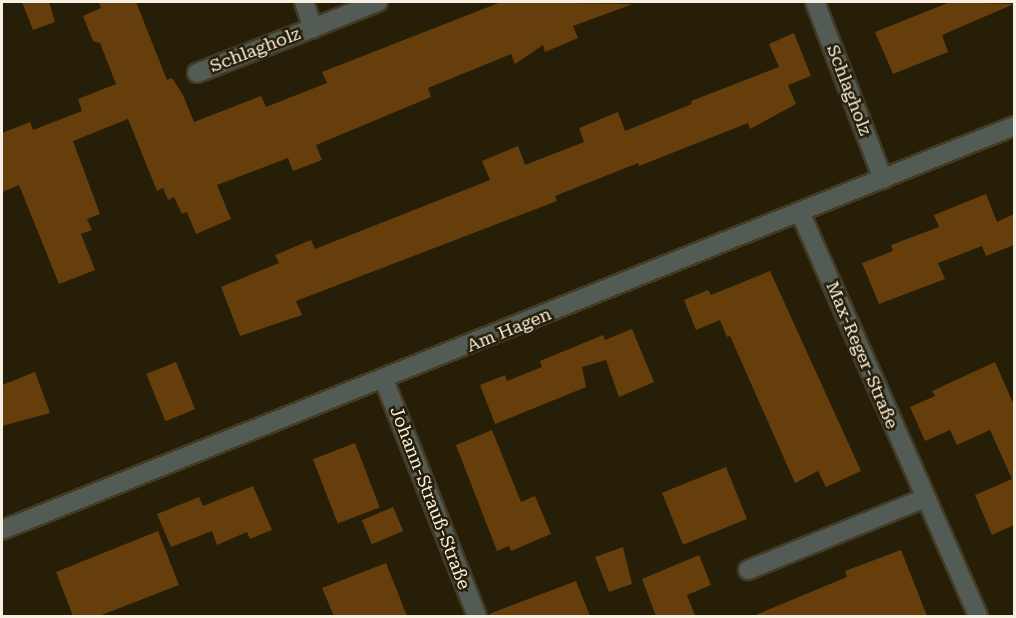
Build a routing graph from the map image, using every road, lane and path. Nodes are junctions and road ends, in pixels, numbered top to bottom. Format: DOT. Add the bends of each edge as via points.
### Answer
graph roads {
  1 [pos="304,2"];
  2 [pos="378,2"];
  3 [pos="815,2"];
  4 [pos="313,28"];
  5 [pos="197,73"];
  6 [pos="1014,126"];
  7 [pos="883,180"];
  8 [pos="800,212"];
  9 [pos="384,380"];
  10 [pos="923,499"];
  11 [pos="2,530"];
  12 [pos="748,570"];
  13 [pos="477,616"];
  14 [pos="978,616"];
  1 -- 4 [label="street, Schlagholz"];
  2 -- 4 [label="street, Schlagholz"];
  3 -- 7 [label="street, Schlagholz"];
  4 -- 5 [label="street, Schlagholz"];
  6 -- 7 [label="street, Am Hagen"];
  7 -- 8 [label="street, Am Hagen"];
  8 -- 9 [label="street, Am Hagen"];
  8 -- 10 [label="street, Max-Reger-Straße"];
  9 -- 11 [label="street, Am Hagen"];
  9 -- 13 [label="street, Johann-Strauß-Straße"];
  10 -- 12 [label="street"];
  10 -- 14 [label="street, Max-Reger-Straße"];
}
